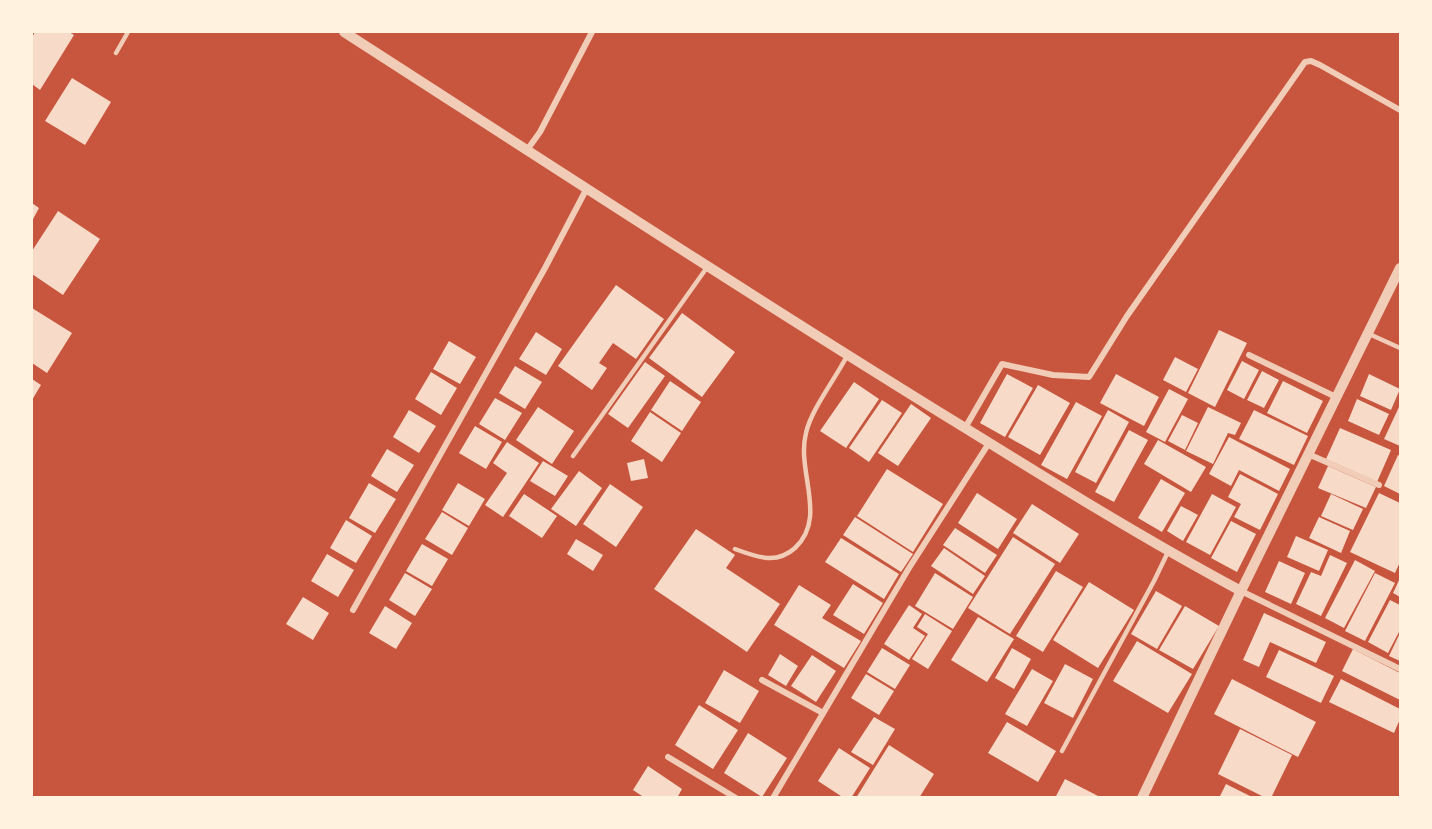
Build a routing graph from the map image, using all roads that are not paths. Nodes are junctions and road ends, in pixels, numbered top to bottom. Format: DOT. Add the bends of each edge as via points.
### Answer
graph roads {
  1 [pos="128,32"];
  2 [pos="344,32"];
  3 [pos="592,32"];
  4 [pos="116,53"];
  5 [pos="1401,110"];
  6 [pos="527,150"];
  7 [pos="587,188"];
  8 [pos="708,266"];
  9 [pos="1401,268"];
  10 [pos="1367,333"];
  11 [pos="1401,348"];
  12 [pos="1249,355"];
  13 [pos="847,356"];
  14 [pos="1336,398"];
  15 [pos="965,428"];
  16 [pos="989,443"];
  17 [pos="1308,454"];
  18 [pos="573,456"];
  19 [pos="1379,485"];
  20 [pos="735,549"];
  21 [pos="1168,552"];
  22 [pos="1241,591"];
  23 [pos="353,610"];
  24 [pos="1401,669"];
  25 [pos="762,680"];
  26 [pos="823,713"];
  27 [pos="1062,751"];
  28 [pos="668,757"];
  29 [pos="736,798"];
  30 [pos="773,798"];
  31 [pos="1142,798"];
  1 -- 4 [label="lane"];
  2 -- 6 [label="street"];
  3 -- 6 [label="street"];
  5 -- 15 [label="street" via="1320,65 1305,62 1127,316 1089,377 1053,375 1002,364"];
  6 -- 7 [label="street"];
  7 -- 8 [label="street"];
  7 -- 23 [label="street"];
  8 -- 13 [label="street"];
  8 -- 18 [label="lane"];
  9 -- 10 [label="street"];
  10 -- 11 [label="lane"];
  10 -- 14 [label="street"];
  12 -- 14 [label="street"];
  13 -- 15 [label="street"];
  13 -- 20 [label="lane" via="806,433 804,452 812,510 802,541 788,554 772,560"];
  14 -- 17 [label="street"];
  15 -- 16 [label="street"];
  16 -- 21 [label="street"];
  16 -- 26 [label="street"];
  17 -- 19 [label="street"];
  17 -- 22 [label="street"];
  21 -- 22 [label="street"];
  21 -- 27 [label="lane"];
  22 -- 24 [label="street"];
  22 -- 31 [label="street"];
  25 -- 26 [label="street"];
  26 -- 30 [label="street"];
  28 -- 29 [label="street"];
}
